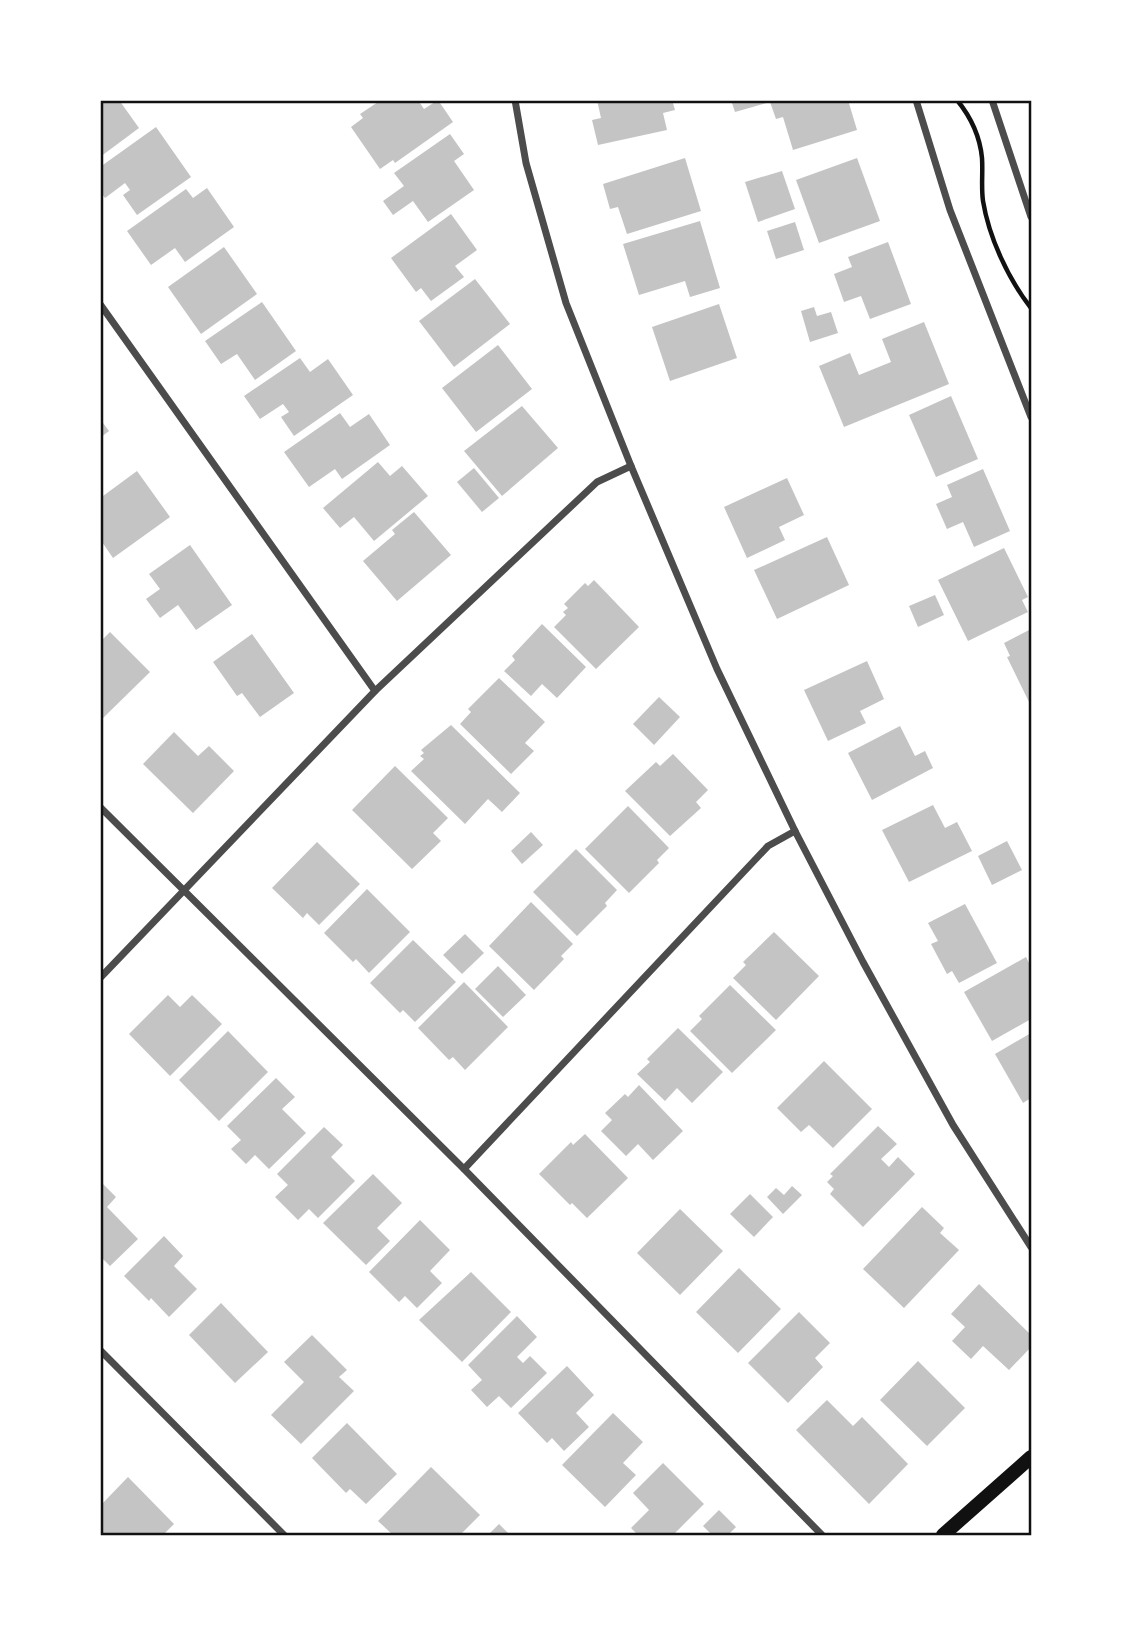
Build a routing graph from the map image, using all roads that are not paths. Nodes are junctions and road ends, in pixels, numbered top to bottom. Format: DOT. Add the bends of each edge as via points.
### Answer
graph roads {
  1 [pos="515,100"];
  2 [pos="916,100"];
  3 [pos="992,100"];
  4 [pos="1031,217"];
  5 [pos="100,304"];
  6 [pos="1031,417"];
  7 [pos="631,466"];
  8 [pos="375,691"];
  9 [pos="100,807"];
  10 [pos="795,831"];
  11 [pos="184,892"];
  12 [pos="100,978"];
  13 [pos="464,1169"];
  14 [pos="1031,1247"];
  15 [pos="100,1350"];
  16 [pos="1031,1457"];
  17 [pos="284,1535"];
  18 [pos="822,1535"];
  19 [pos="943,1535"];
  1 -- 7 [label="street" via="526,163 566,303"];
  2 -- 6 [label="street" via="950,209"];
  3 -- 4 [label="street"];
  5 -- 8 [label="street"];
  7 -- 8 [label="street" via="597,482"];
  7 -- 10 [label="street" via="717,669"];
  8 -- 11 [label="street"];
  9 -- 11 [label="street"];
  10 -- 13 [label="street" via="768,846"];
  10 -- 14 [label="street" via="954,1125"];
  11 -- 12 [label="street"];
  11 -- 13 [label="street"];
  13 -- 18 [label="street"];
  15 -- 17 [label="street"];
  16 -- 19 [label="main road"];
}
